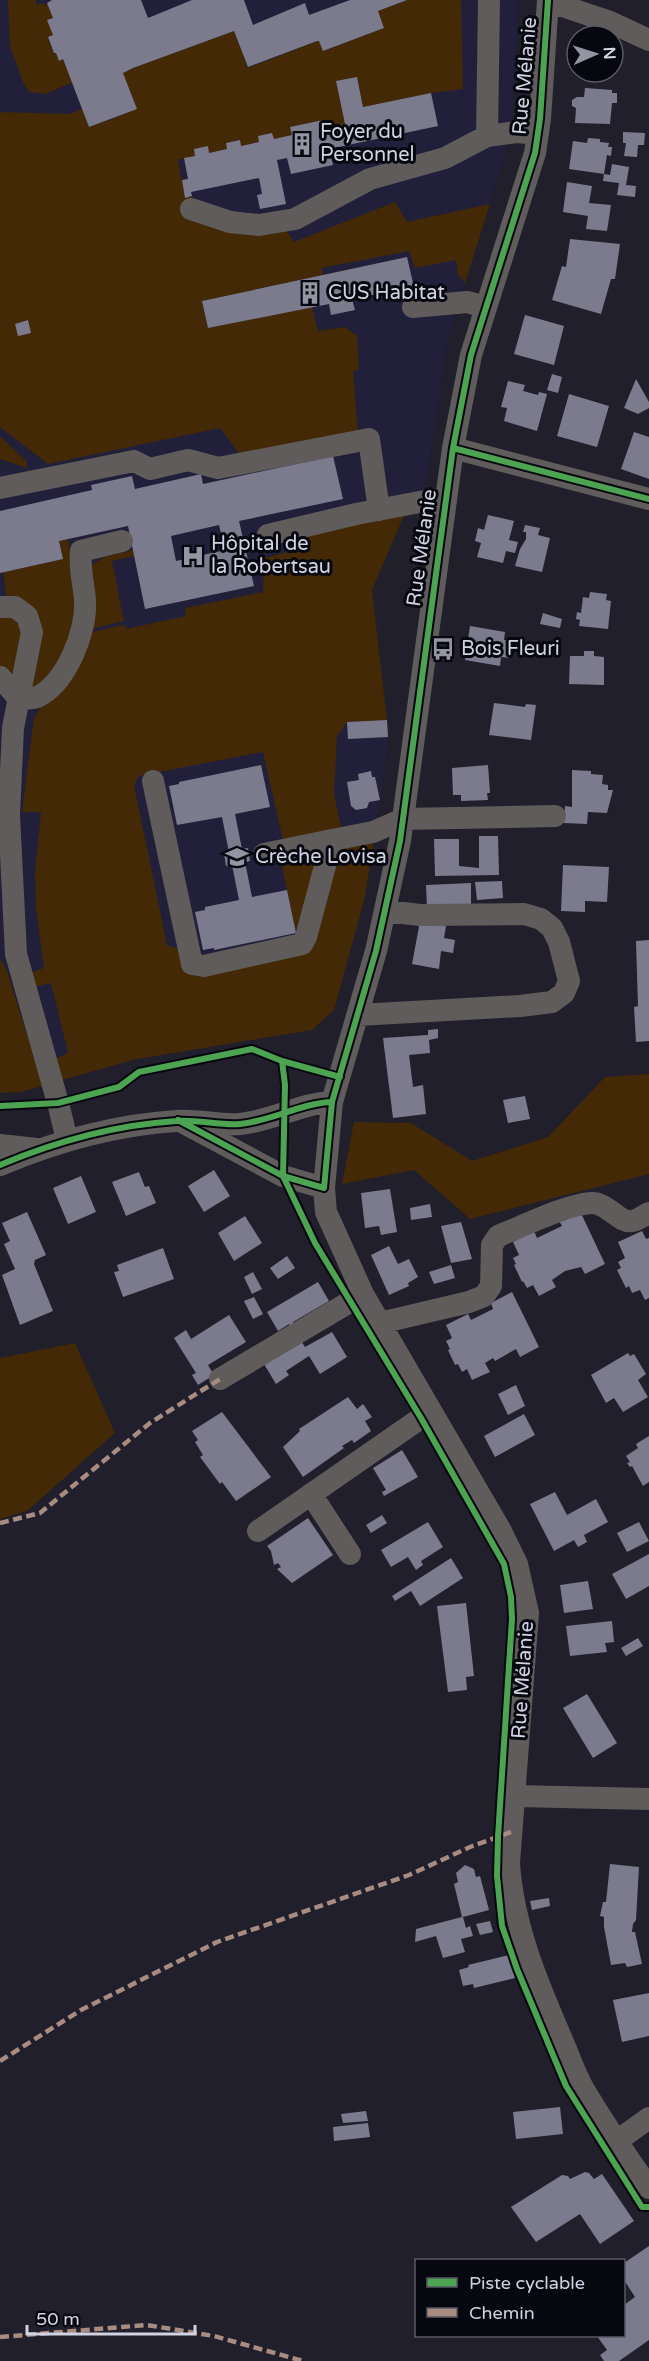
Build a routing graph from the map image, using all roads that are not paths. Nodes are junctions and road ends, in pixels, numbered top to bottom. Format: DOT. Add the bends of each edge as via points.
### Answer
graph roads {
  1 [pos="489,0"];
  2 [pos="548,0"];
  3 [pos="649,40"];
  4 [pos="538,134"];
  5 [pos="487,136"];
  6 [pos="191,209"];
  7 [pos="413,307"];
  8 [pos="486,307"];
  9 [pos="453,448"];
  10 [pos="0,488"];
  11 [pos="446,497"];
  12 [pos="649,499"];
  13 [pos="379,510"];
  14 [pos="268,535"];
  15 [pos="122,541"];
  16 [pos="0,608"];
  17 [pos="0,677"];
  18 [pos="19,699"];
  19 [pos="153,781"];
  20 [pos="5,805"];
  21 [pos="555,816"];
  22 [pos="403,819"];
  23 [pos="332,840"];
  24 [pos="264,854"];
  25 [pos="386,911"];
  26 [pos="8,953"];
  27 [pos="358,1015"];
  28 [pos="332,1102"];
  29 [pos="178,1120"];
  30 [pos="66,1140"];
  31 [pos="0,1145"];
  32 [pos="39,1149"];
  33 [pos="0,1165"];
  34 [pos="324,1188"];
  35 [pos="649,1213"];
  36 [pos="363,1294"];
  37 [pos="380,1323"];
  38 [pos="220,1380"];
  39 [pos="431,1411"];
  40 [pos="311,1494"];
  41 [pos="258,1532"];
  42 [pos="350,1554"];
  43 [pos="516,1796"];
  44 [pos="649,1799"];
  45 [pos="649,2118"];
  46 [pos="617,2140"];
  47 [pos="649,2188"];
  1 -- 5 [label="street"];
  2 -- 3 [label="street"];
  2 -- 4 [label="street, Rue Mélanie"];
  4 -- 5 [label="street"];
  4 -- 8 [label="street, Rue Mélanie"];
  5 -- 6 [label="street" via="445,158 370,179 295,219 259,225 230,222"];
  7 -- 8 [label="street" via="467,302"];
  8 -- 9 [label="street, Rue Mélanie" via="471,355"];
  9 -- 11 [label="street, Rue Mélanie"];
  9 -- 12 [label="street"];
  10 -- 13 [label="street" via="135,461 150,469 188,460 218,468 369,439"];
  11 -- 13 [label="street"];
  11 -- 22 [label="street, Rue Mélanie"];
  13 -- 14 [label="street"];
  15 -- 18 [label="street" via="81,551 79,565 85,603 81,636 72,658 54,683 37,697"];
  16 -- 18 [label="street" via="15,607 27,616 32,632"];
  17 -- 18 [label="street"];
  18 -- 20 [label="street"];
  19 -- 23 [label="street" via="192,964 204,966 302,945"];
  20 -- 26 [label="street"];
  21 -- 22 [label="street"];
  22 -- 23 [label="street" via="373,832"];
  22 -- 25 [label="street, Rue Mélanie"];
  23 -- 24 [label="street"];
  25 -- 27 [label="street, Rue Mélanie"];
  25 -- 27 [label="street" via="429,915 524,914 541,919 552,928 559,942 568,981 564,993 552,1002"];
  26 -- 30 [label="street" via="58,1103"];
  27 -- 28 [label="street, Rue Mélanie"];
  28 -- 29 [label="street" via="314,1102 285,1114 238,1124"];
  28 -- 34 [label="street, Rue Mélanie"];
  29 -- 30 [label="street"];
  29 -- 34 [label="street" via="283,1176"];
  30 -- 32 [label="street"];
  31 -- 32 [label="street"];
  32 -- 33 [label="street"];
  34 -- 36 [label="street, Rue Mélanie" via="326,1212"];
  35 -- 37 [label="street" via="631,1222 621,1220 604,1205 591,1203 498,1236 492,1245 491,1286 484,1296"];
  36 -- 37 [label="street, Rue Mélanie"];
  36 -- 38 [label="street"];
  37 -- 39 [label="street, Rue Mélanie"];
  39 -- 40 [label="street"];
  39 -- 43 [label="street, Rue Mélanie" via="501,1531 524,1588 527,1621"];
  40 -- 41 [label="street"];
  40 -- 42 [label="street"];
  43 -- 44 [label="street"];
  43 -- 46 [label="street, Rue Mélanie" via="509,1863 511,1890 525,1948 586,2094"];
  45 -- 46 [label="street"];
  46 -- 47 [label="street, Rue Mélanie"];
}
